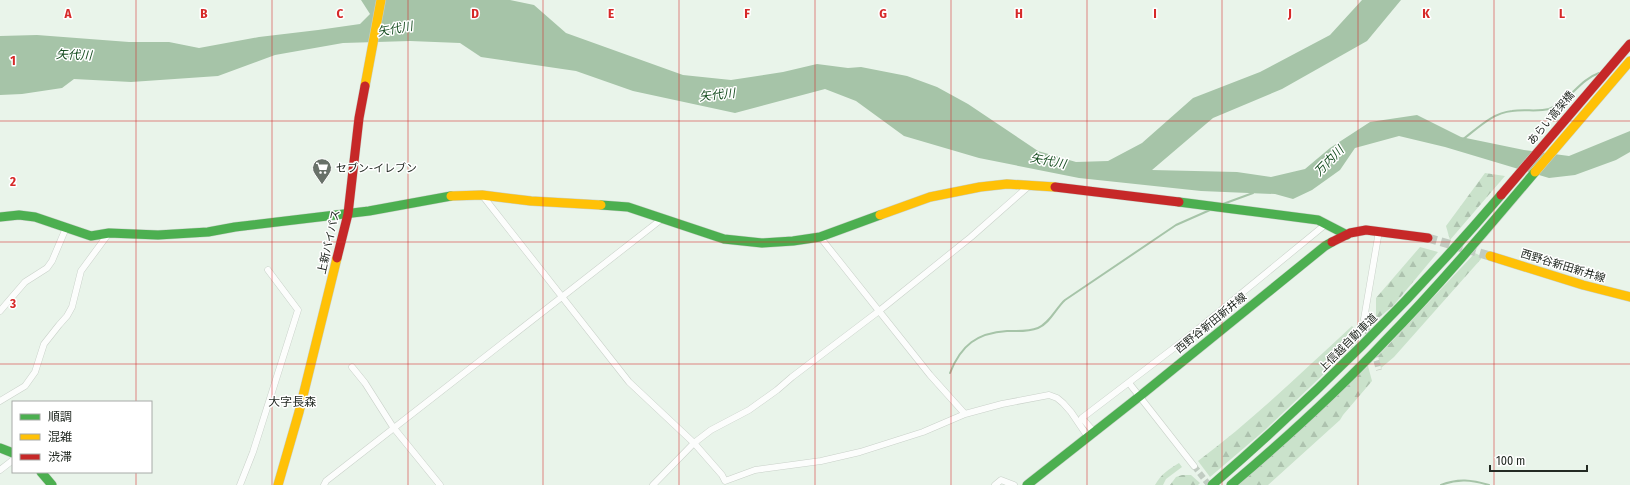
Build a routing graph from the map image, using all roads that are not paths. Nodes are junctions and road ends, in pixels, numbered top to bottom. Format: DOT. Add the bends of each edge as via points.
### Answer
graph roads {
  1 [pos="381,0"];
  2 [pos="1630,44"];
  3 [pos="1630,61"];
  4 [pos="1030,186"];
  5 [pos="482,195"];
  6 [pos="1490,208"];
  7 [pos="348,214"];
  8 [pos="0,217"];
  9 [pos="662,218"];
  10 [pos="1326,224"];
  11 [pos="66,228"];
  12 [pos="1379,231"];
  13 [pos="109,233"];
  14 [pos="1347,234"];
  15 [pos="820,237"];
  16 [pos="1428,238"];
  17 [pos="1490,256"];
  18 [pos="268,270"];
  19 [pos="561,296"];
  20 [pos="1630,297"];
  21 [pos="0,310"];
  22 [pos="879,312"];
  23 [pos="1364,320"];
  24 [pos="352,368"];
  25 [pos="1129,383"];
  26 [pos="1140,396"];
  27 [pos="0,401"];
  28 [pos="965,414"];
  29 [pos="394,427"];
  30 [pos="1091,435"];
  31 [pos="694,443"];
  32 [pos="0,448"];
  33 [pos="12,453"];
  34 [pos="12,461"];
  35 [pos="1194,466"];
  36 [pos="0,470"];
  37 [pos="42,473"];
  38 [pos="726,483"];
  39 [pos="52,485"];
  40 [pos="240,485"];
  41 [pos="278,485"];
  42 [pos="324,485"];
  43 [pos="440,485"];
  44 [pos="653,485"];
  45 [pos="995,485"];
  46 [pos="1014,485"];
  47 [pos="1026,485"];
  48 [pos="1212,485"];
  49 [pos="1231,485"];
  1 -- 7 [label="main road, 上新バイパス" via="359,118"];
  2 -- 6 [label="main road, あらい高架橋"];
  3 -- 49 [label="main road" via="1430,294 1318,406"];
  4 -- 10 [label="main road" via="1079,189 1318,220"];
  4 -- 15 [label="main road" via="1007,184 930,197"];
  4 -- 22 [label="street"];
  5 -- 7 [label="main road" via="457,195"];
  5 -- 9 [label="main road" via="628,207"];
  5 -- 19 [label="street"];
  6 -- 48 [label="main road, 上信越自動車道" via="1420,286 1349,359 1280,426"];
  7 -- 13 [label="main road" via="158,236"];
  7 -- 41 [label="main road, 上新バイパス" via="299,412"];
  8 -- 11 [label="main road" via="35,216"];
  9 -- 15 [label="main road" via="711,235 745,242 780,243"];
  9 -- 19 [label="street"];
  10 -- 14 [label="main road"];
  10 -- 25 [label="street"];
  11 -- 13 [label="main road" via="91,236"];
  11 -- 21 [label="street" via="47,268 25,282"];
  12 -- 14 [label="main road, 西野谷新田新井線" via="1360,230"];
  12 -- 16 [label="main road, 西野谷新田新井線"];
  12 -- 23 [label="street"];
  13 -- 27 [label="street" via="81,271 72,307 44,344 35,372 25,386"];
  14 -- 26 [label="main road, 西野谷新田新井線" via="1325,246"];
  15 -- 22 [label="street"];
  17 -- 20 [label="main road, 西野谷新田新井線"];
  18 -- 40 [label="street" via="298,310"];
  19 -- 29 [label="street"];
  19 -- 31 [label="street" via="628,382"];
  22 -- 28 [label="street"];
  22 -- 31 [label="street" via="749,410 711,430"];
  24 -- 29 [label="street"];
  25 -- 26 [label="street"];
  25 -- 30 [label="street" via="1082,418"];
  26 -- 30 [label="main road, 西野谷新田新井線"];
  26 -- 35 [label="street"];
  28 -- 30 [label="street" via="1049,395 1058,398"];
  28 -- 38 [label="street" via="923,432 860,452 821,461 755,470"];
  29 -- 42 [label="street"];
  29 -- 43 [label="street"];
  30 -- 47 [label="main road, 西野谷新田新井線"];
  31 -- 38 [label="street"];
  31 -- 44 [label="street"];
  32 -- 33 [label="main road"];
  34 -- 36 [label="street"];
  37 -- 39 [label="main road"];
  45 -- 46 [label="street" via="1002,480"];
}
